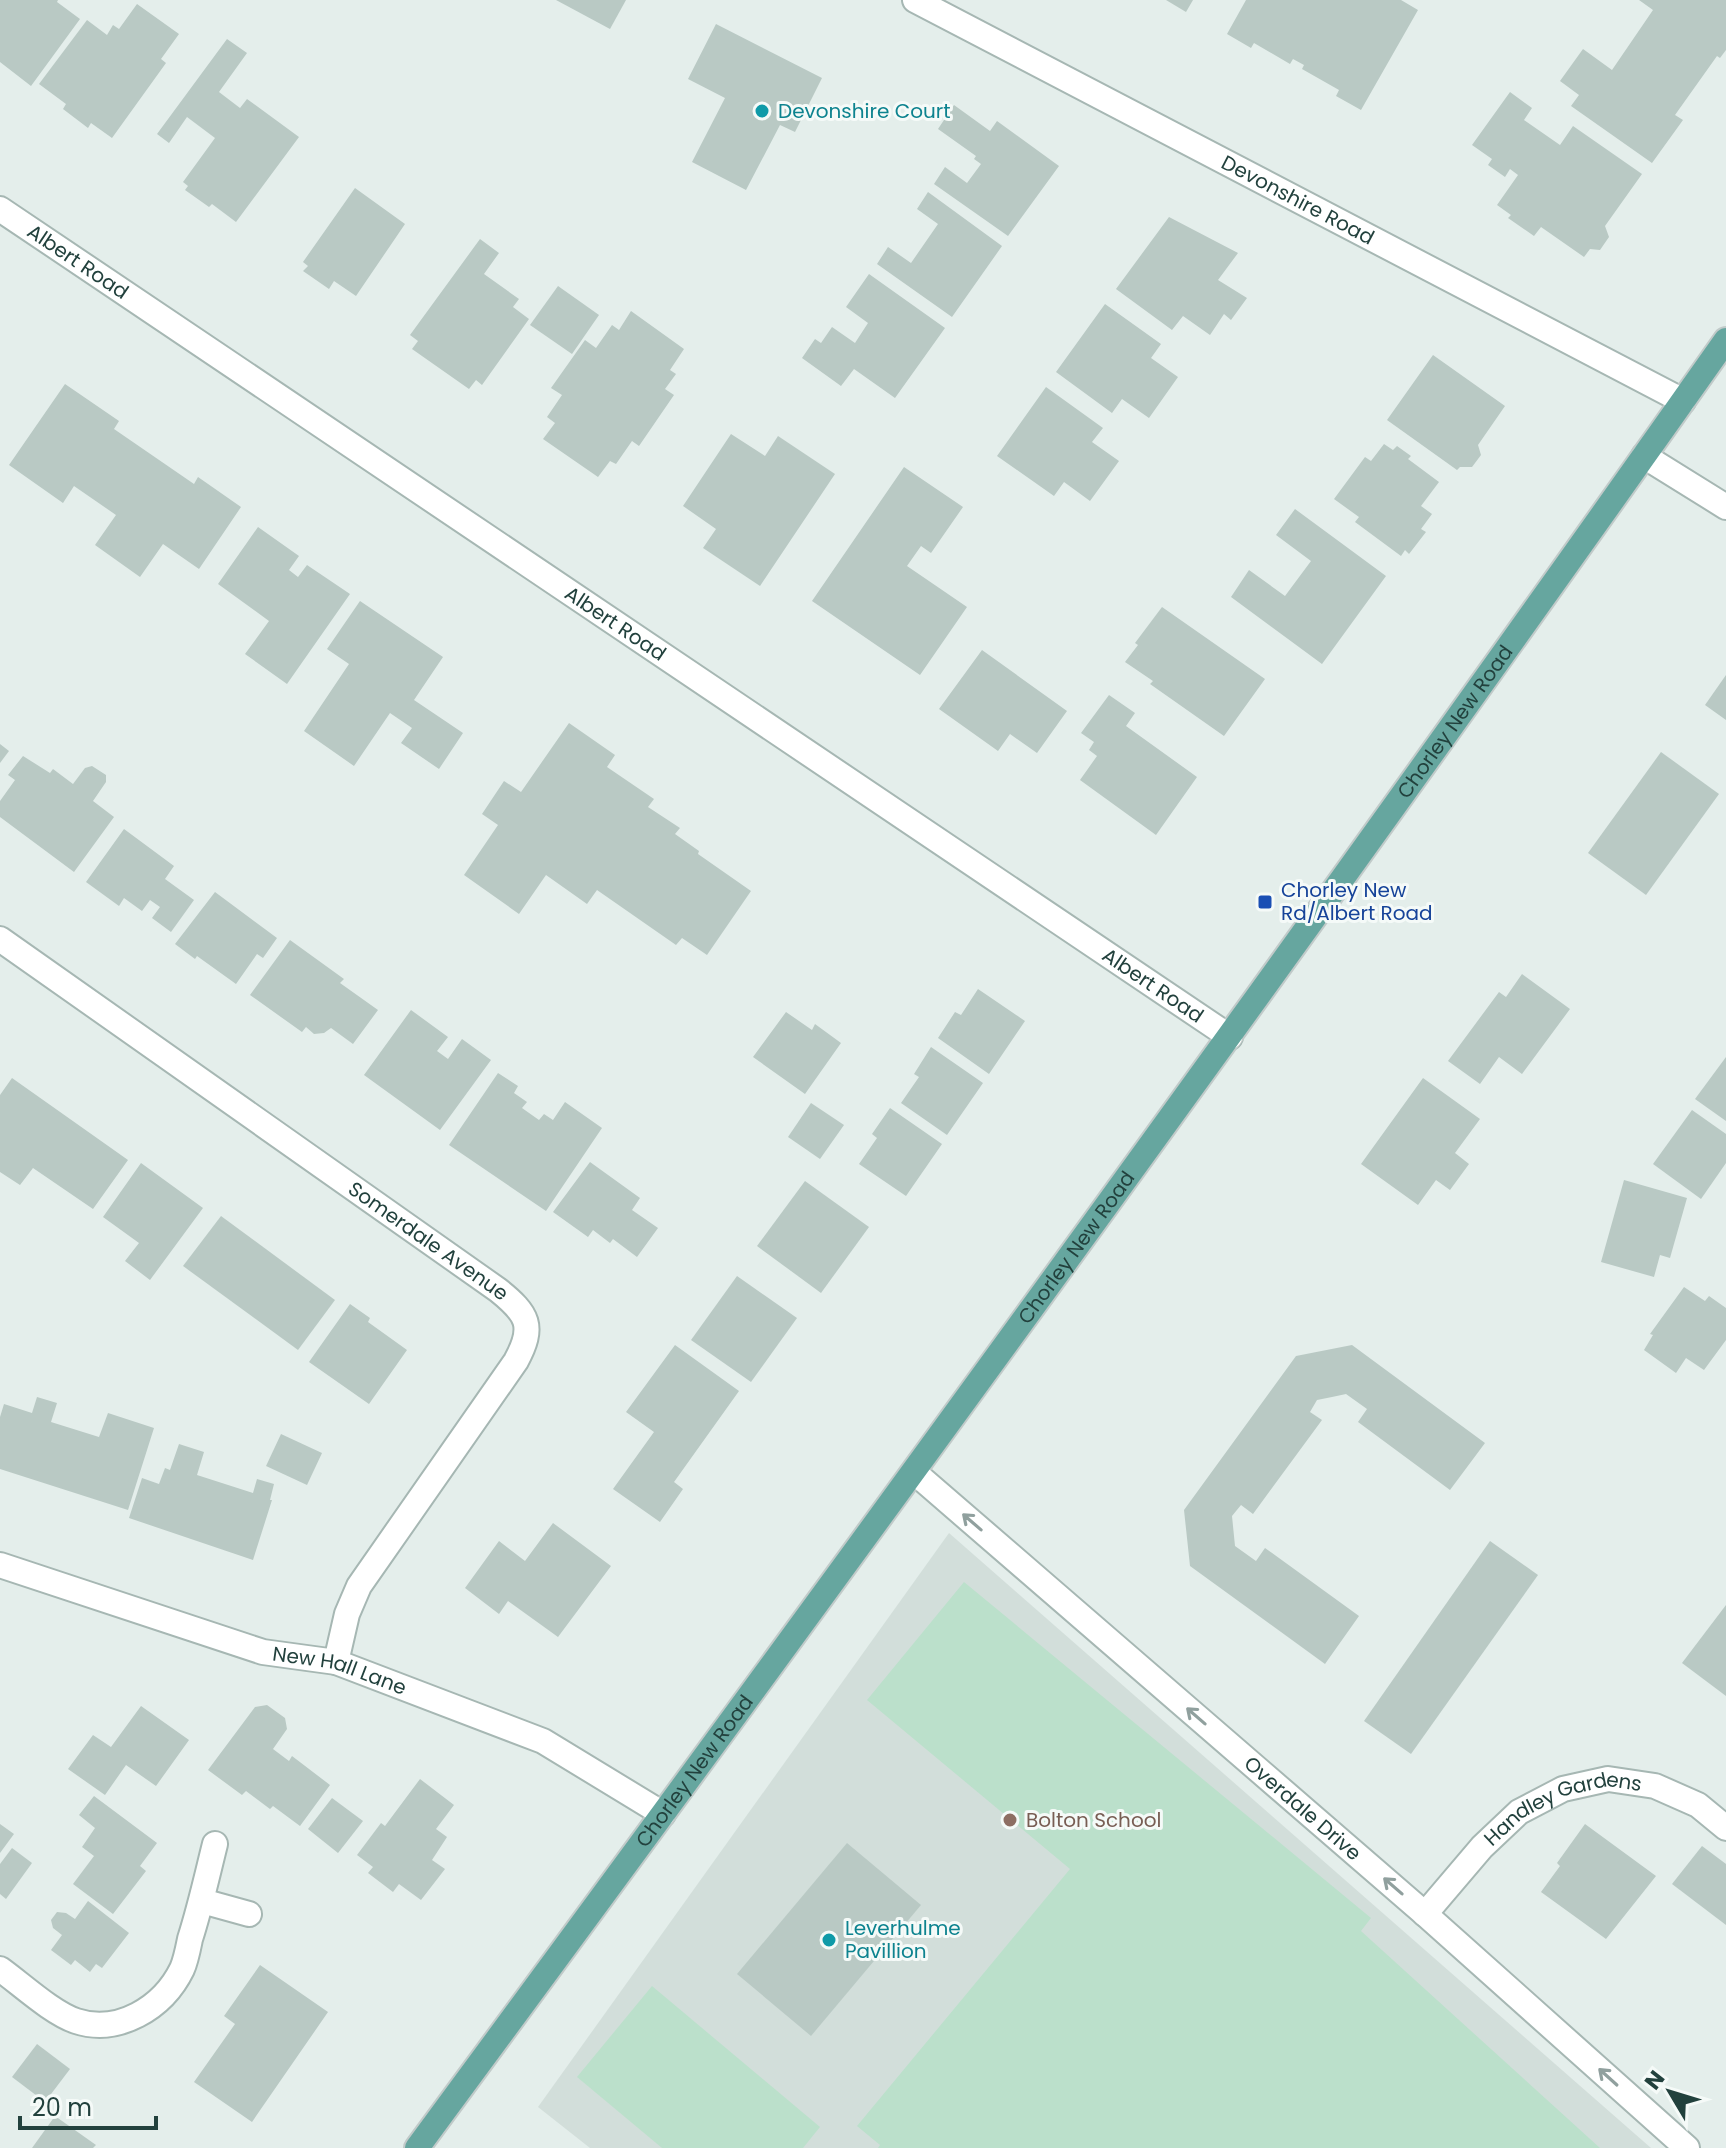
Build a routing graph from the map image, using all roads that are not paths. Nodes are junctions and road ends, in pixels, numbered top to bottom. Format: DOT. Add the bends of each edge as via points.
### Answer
graph roads {
  1 [pos="915,0"];
  2 [pos="0,209"];
  3 [pos="1726,340"];
  4 [pos="1683,401"];
  5 [pos="1644,456"];
  6 [pos="1726,507"];
  7 [pos="0,939"];
  8 [pos="1230,1037"];
  9 [pos="914,1472"];
  10 [pos="0,1565"];
  11 [pos="336,1662"];
  12 [pos="663,1814"];
  13 [pos="1726,1828"];
  14 [pos="215,1844"];
  15 [pos="202,1901"];
  16 [pos="249,1914"];
  17 [pos="1425,1914"];
  18 [pos="0,1969"];
  19 [pos="417,2148"];
  20 [pos="1687,2148"];
  1 -- 4 [label="street, Devonshire Road"];
  2 -- 8 [label="street, Albert Road"];
  3 -- 4 [label="main road, Chorley New Road"];
  4 -- 5 [label="main road, Chorley New Road"];
  5 -- 6 [label="street"];
  5 -- 8 [label="main road, Chorley New Road"];
  7 -- 11 [label="street, Somerdale Avenue" via="498,1290 524,1315 525,1345 516,1361 359,1586"];
  8 -- 9 [label="main road, Chorley New Road"];
  9 -- 12 [label="main road, Chorley New Road"];
  17 -- 9 [label="street, Overdale Drive, one-way"];
  10 -- 11 [label="street, New Hall Lane" via="263,1652"];
  11 -- 12 [label="street, New Hall Lane" via="543,1741"];
  12 -- 19 [label="main road, Chorley New Road"];
  13 -- 17 [label="street, Handley Gardens" via="1698,1805 1655,1786 1608,1779 1563,1789 1519,1812"];
  14 -- 15 [label="street"];
  15 -- 16 [label="street"];
  15 -- 18 [label="street" via="182,1969 147,2010 121,2023 73,2020"];
  20 -- 17 [label="street, Overdale Drive, one-way"];
}
